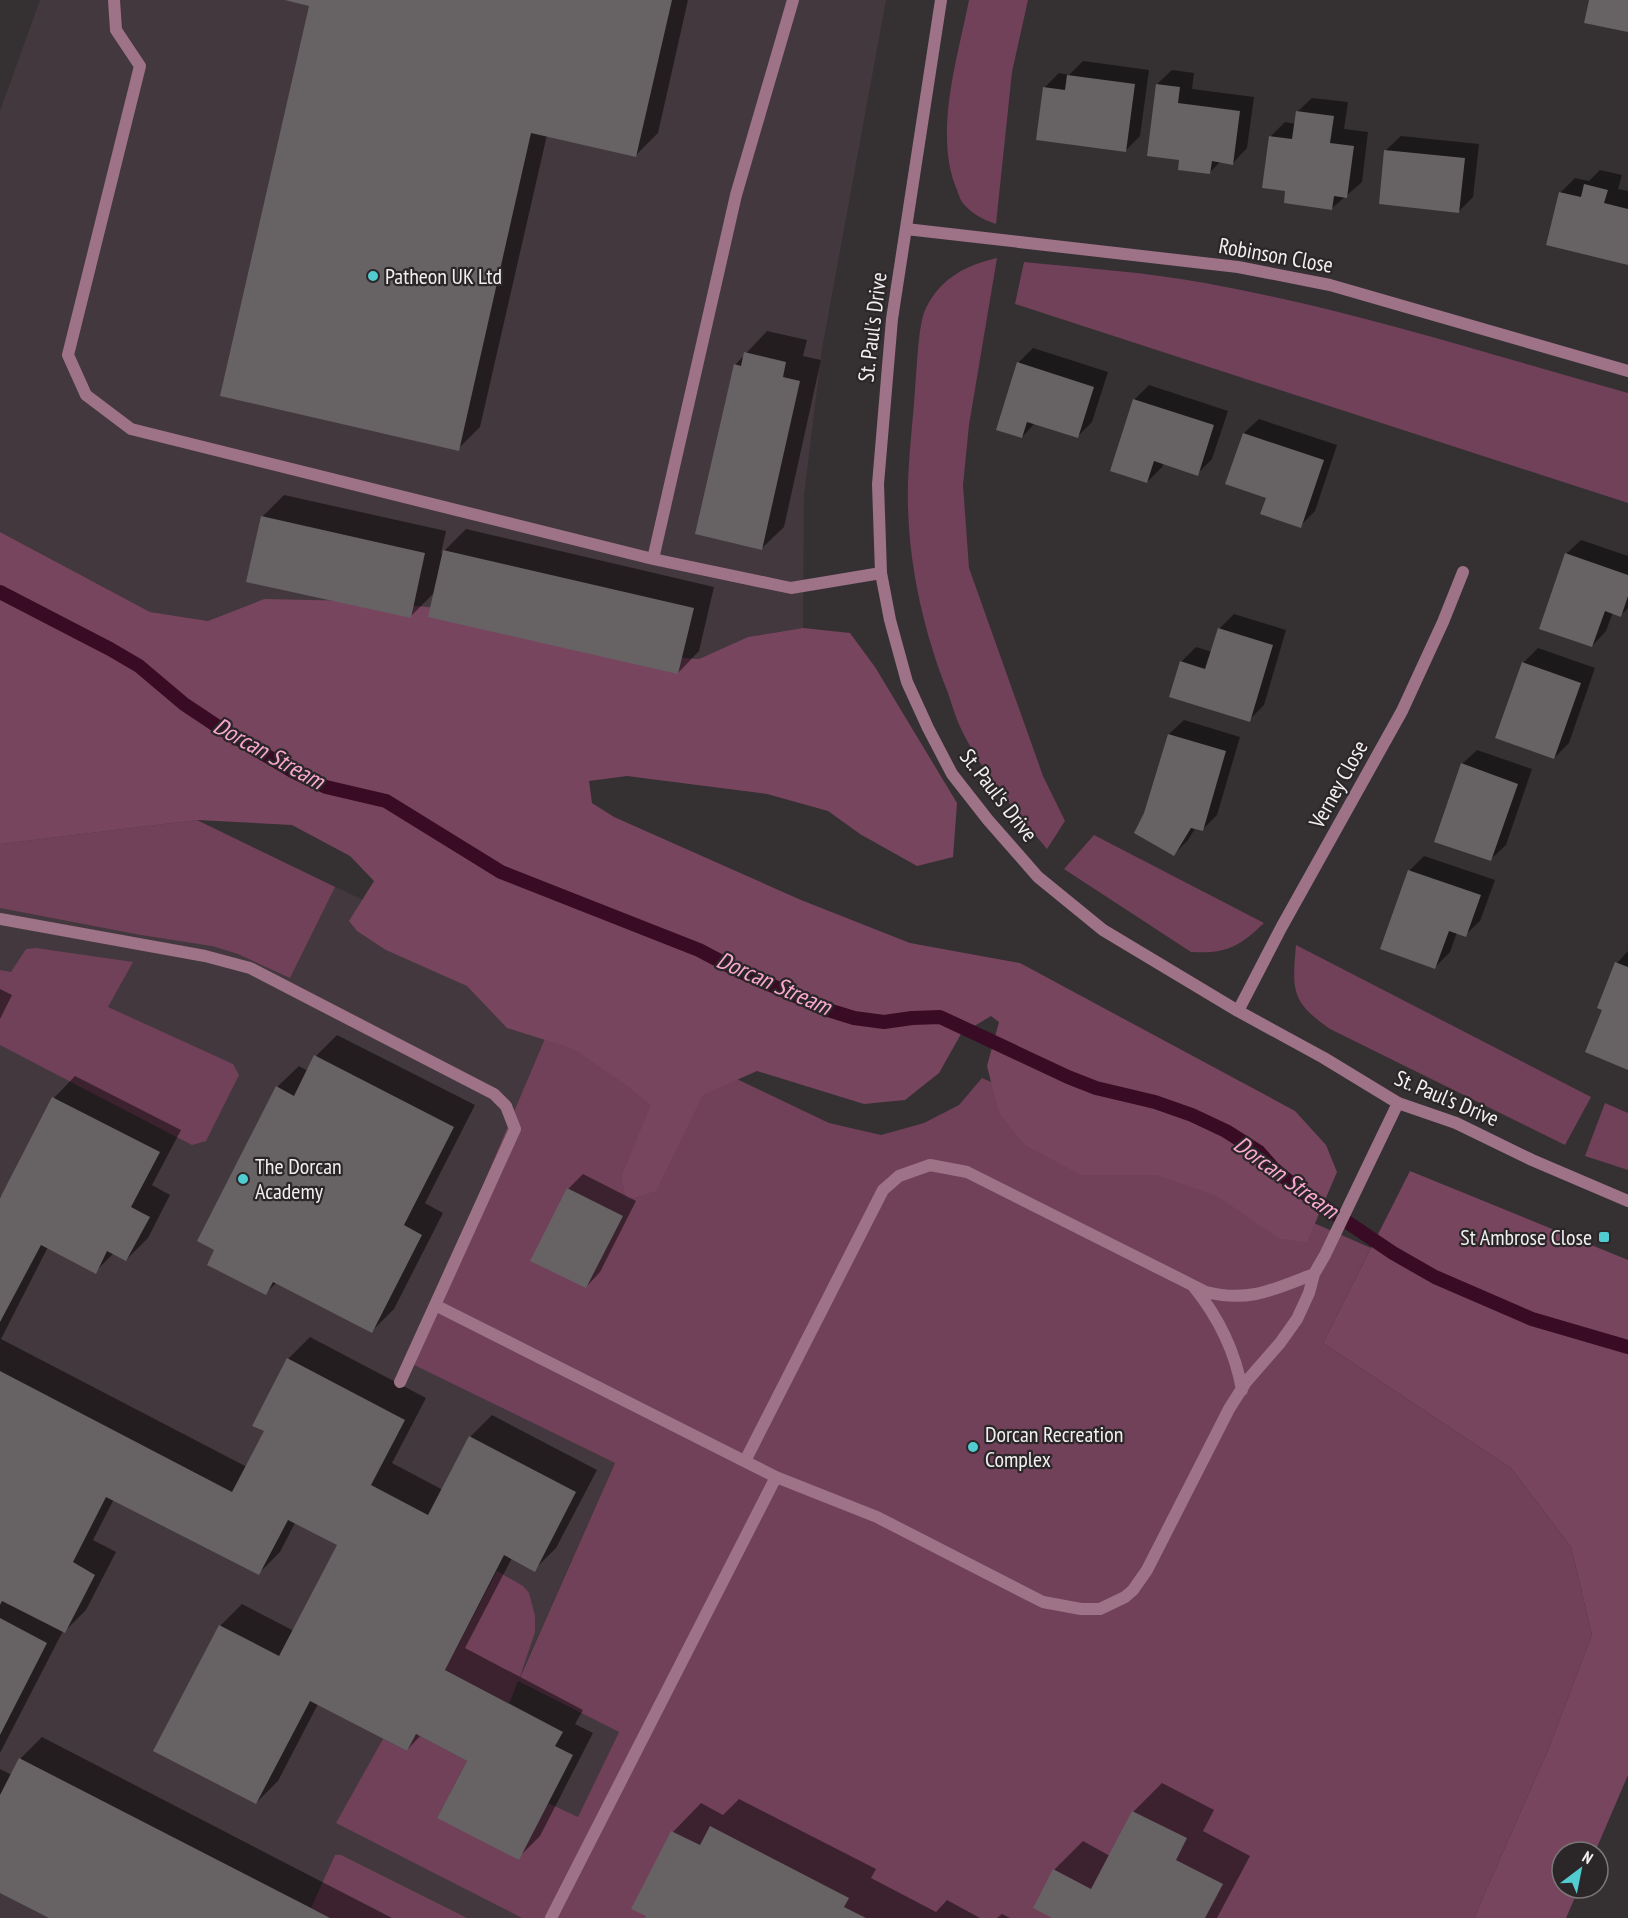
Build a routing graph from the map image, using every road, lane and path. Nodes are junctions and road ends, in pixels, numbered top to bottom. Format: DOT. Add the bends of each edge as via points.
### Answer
graph roads {
  1 [pos="114,0"];
  2 [pos="793,0"];
  3 [pos="941,0"];
  4 [pos="906,229"];
  5 [pos="1628,371"];
  6 [pos="653,559"];
  7 [pos="1462,572"];
  8 [pos="881,573"];
  9 [pos="0,919"];
  10 [pos="1238,1011"];
  11 [pos="1398,1103"];
  12 [pos="1628,1201"];
  13 [pos="1314,1274"];
  14 [pos="1191,1284"];
  15 [pos="435,1305"];
  16 [pos="400,1382"];
  17 [pos="1242,1390"];
  18 [pos="745,1461"];
  19 [pos="776,1477"];
  20 [pos="550,1918"];
  1 -- 6 [label="street" via="116,30 140,66 68,355 86,395 131,429"];
  2 -- 6 [label="street" via="736,195"];
  3 -- 4 [label="street, St. Paul's Drive"];
  4 -- 5 [label="street, Robinson Close" via="1238,267 1318,282"];
  4 -- 8 [label="street, St. Paul's Drive" via="892,319 878,484"];
  6 -- 8 [label="street" via="791,588"];
  7 -- 10 [label="street, Verney Close" via="1402,711"];
  8 -- 10 [label="street, St. Paul's Drive" via="908,682 952,774 988,820 1038,877 1103,930"];
  9 -- 15 [label="street" via="205,956 250,968 494,1094 506,1106 515,1129"];
  10 -- 11 [label="street, St. Paul's Drive"];
  11 -- 12 [label="street, St. Paul's Drive" via="1456,1122"];
  11 -- 13 [label="street"];
  13 -- 14 [label="street" via="1246,1297 1226,1297"];
  13 -- 17 [label="street" via="1297,1319"];
  14 -- 17 [label="street" via="1216,1316 1227,1338"];
  14 -- 18 [label="street" via="966,1172 930,1165 899,1176 883,1190"];
  15 -- 16 [label="street"];
  15 -- 18 [label="street"];
  17 -- 19 [label="street" via="1147,1569 1125,1597 1100,1609 1043,1602 877,1516"];
  18 -- 19 [label="street"];
  19 -- 20 [label="street"];
}
